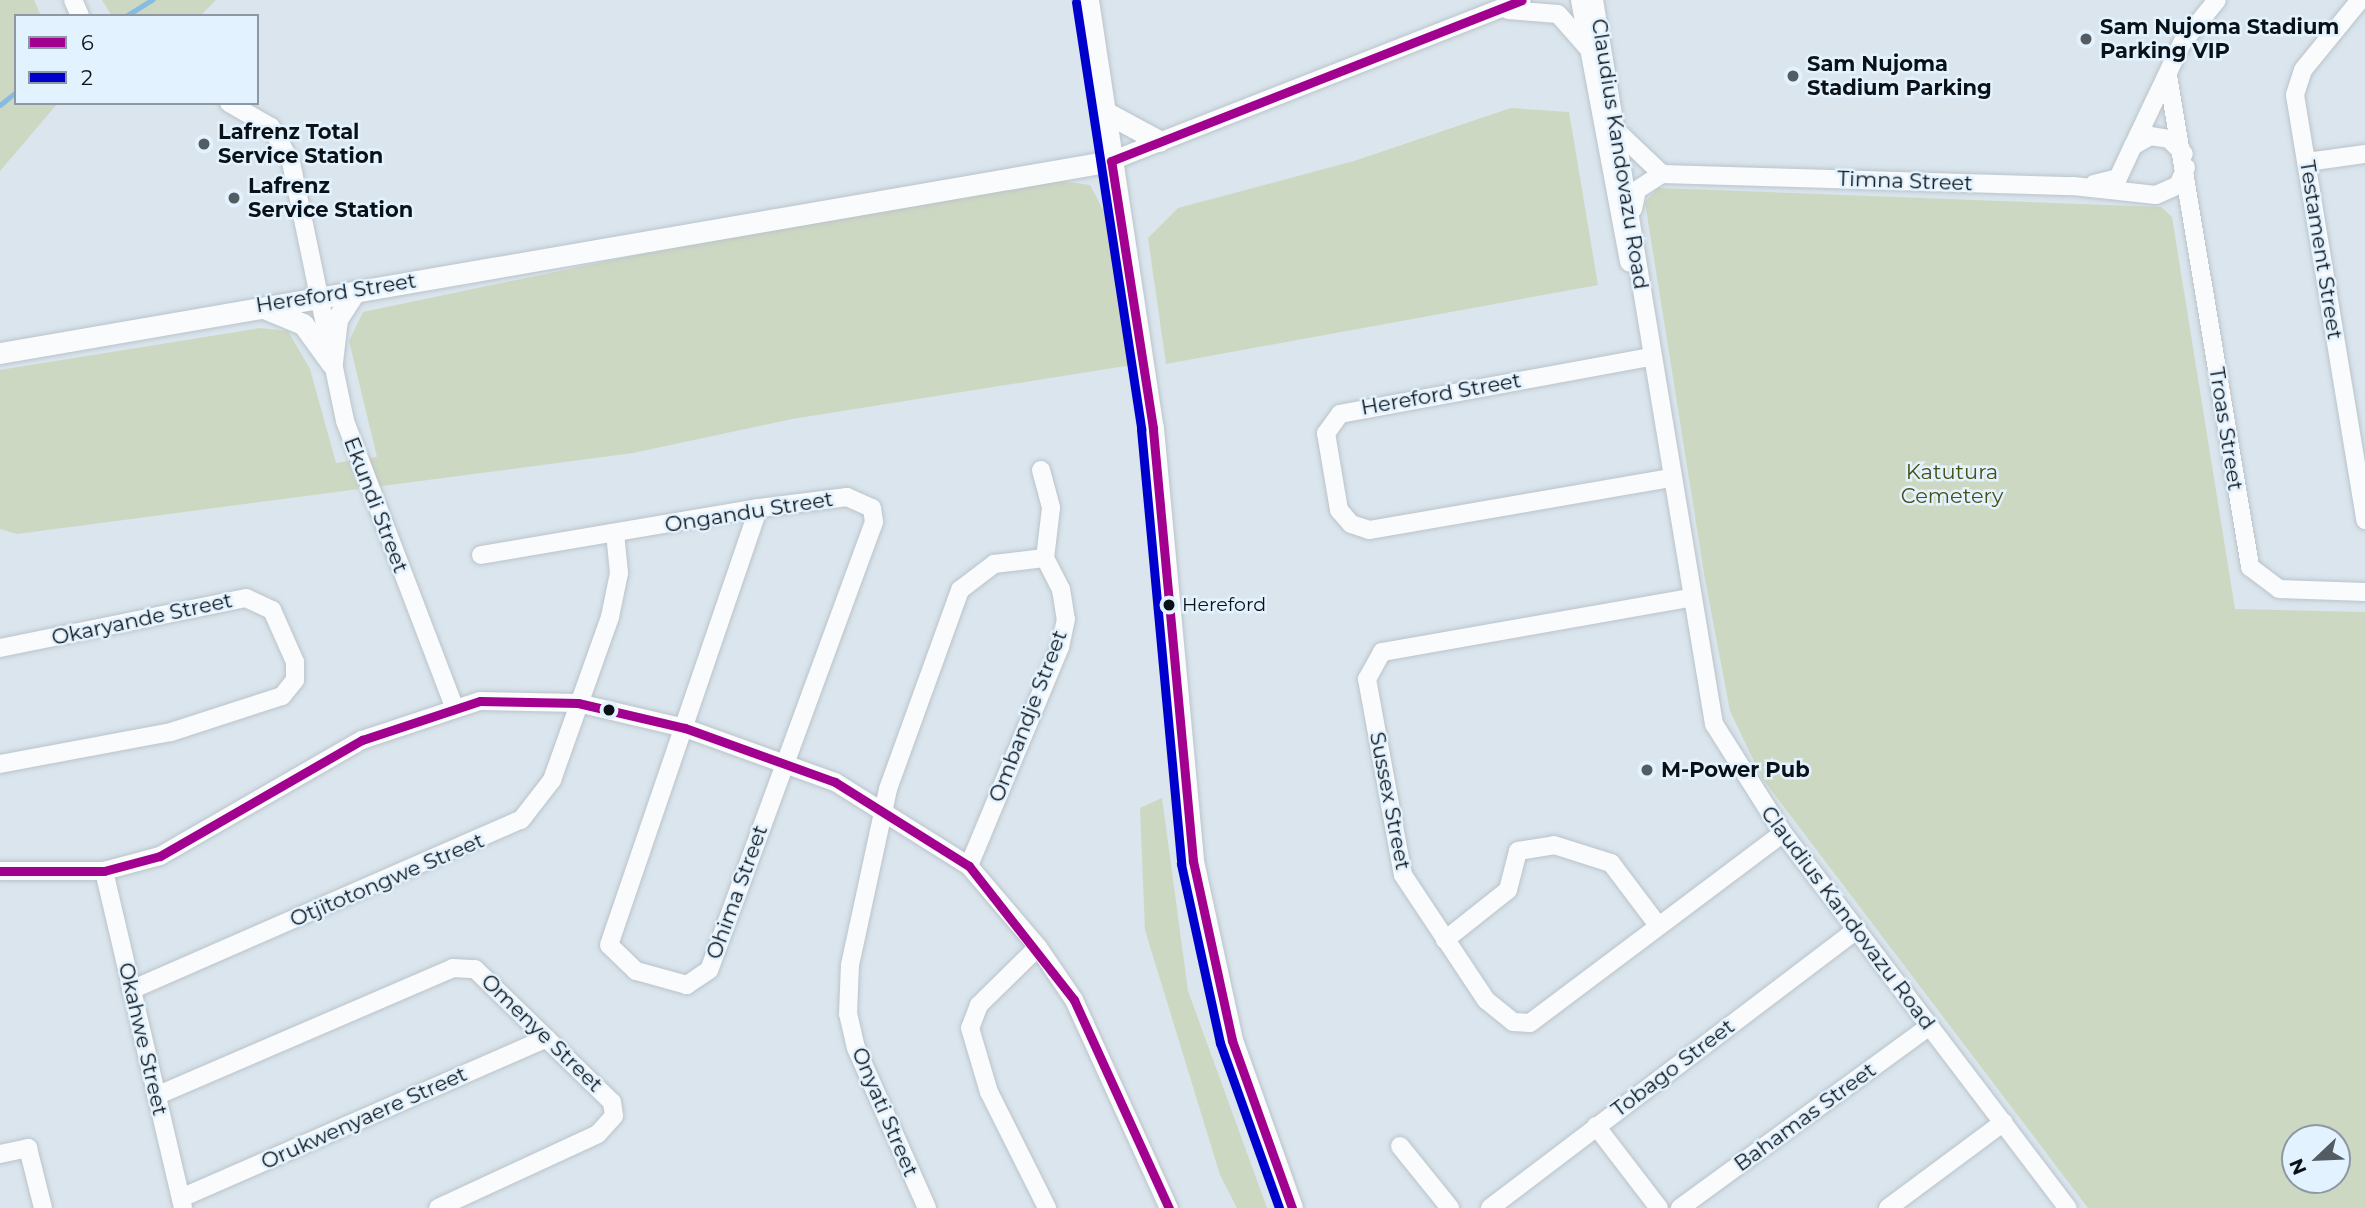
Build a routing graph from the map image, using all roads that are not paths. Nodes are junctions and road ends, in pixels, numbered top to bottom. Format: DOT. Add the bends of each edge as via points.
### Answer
graph roads {
  1 [pos="1088,0"];
  2 [pos="1503,0"];
  3 [pos="1522,0"];
  4 [pos="1580,0"];
  5 [pos="1594,0"];
  6 [pos="2217,0"];
  7 [pos="2363,0"];
  8 [pos="1484,14"];
  9 [pos="1590,53"];
  10 [pos="2168,76"];
  11 [pos="234,105"];
  12 [pos="1107,113"];
  13 [pos="1616,126"];
  14 [pos="1159,141"];
  15 [pos="2133,146"];
  16 [pos="2365,154"];
  17 [pos="1111,160"];
  18 [pos="2185,161"];
  19 [pos="2307,162"];
  20 [pos="2126,166"];
  21 [pos="1616,169"];
  22 [pos="1660,173"];
  23 [pos="2073,186"];
  24 [pos="2156,194"];
  25 [pos="2190,212"];
  26 [pos="1632,219"];
  27 [pos="355,291"];
  28 [pos="320,298"];
  29 [pos="237,309"];
  30 [pos="1644,309"];
  31 [pos="0,354"];
  32 [pos="1650,357"];
  33 [pos="332,364"];
  34 [pos="1041,470"];
  35 [pos="1671,478"];
  36 [pos="759,508"];
  37 [pos="2365,520"];
  38 [pos="615,533"];
  39 [pos="481,555"];
  40 [pos="1045,558"];
  41 [pos="2365,592"];
  42 [pos="1689,598"];
  43 [pos="0,648"];
  44 [pos="578,703"];
  45 [pos="454,707"];
  46 [pos="685,728"];
  47 [pos="784,762"];
  48 [pos="0,764"];
  49 [pos="883,808"];
  50 [pos="1783,833"];
  51 [pos="969,866"];
  52 [pos="0,871"];
  53 [pos="104,871"];
  54 [pos="1657,924"];
  55 [pos="1857,929"];
  56 [pos="1445,940"];
  57 [pos="1038,947"];
  58 [pos="131,990"];
  59 [pos="1930,1026"];
  60 [pos="547,1038"];
  61 [pos="156,1096"];
  62 [pos="2004,1122"];
  63 [pos="1596,1126"];
  64 [pos="1400,1146"];
  65 [pos="0,1154"];
  66 [pos="182,1203"];
  67 [pos="1163,1206"];
  68 [pos="43,1208"];
  69 [pos="438,1208"];
  70 [pos="927,1208"];
  71 [pos="1047,1208"];
  72 [pos="1292,1208"];
  73 [pos="1450,1208"];
  74 [pos="1490,1208"];
  75 [pos="1659,1208"];
  76 [pos="1680,1208"];
  77 [pos="1888,1208"];
  78 [pos="2068,1208"];
  1 -- 12 [label="main road"];
  2 -- 8 [label="street"];
  3 -- 8 [label="street"];
  4 -- 9 [label="street, Claudius Kandovazu Road"];
  5 -- 13 [label="street, Claudius Kandovazu Road"];
  6 -- 10 [label="street" via="2182,43"];
  7 -- 19 [label="street, Testament Street" via="2298,80 2297,116"];
  8 -- 9 [label="street" via="1546,10 1577,32"];
  8 -- 14 [label="street, Hereford Street"];
  9 -- 21 [label="street, Claudius Kandovazu Road"];
  10 -- 15 [label="street"];
  10 -- 18 [label="street, Troas Street"];
  11 -- 28 [label="street, Ekundi Street" via="252,113 283,144"];
  12 -- 14 [label="main road"];
  12 -- 17 [label="main road"];
  13 -- 21 [label="street, Claudius Kandovazu Road"];
  13 -- 22 [label="street" via="1632,152"];
  14 -- 17 [label="street, Hereford Street"];
  15 -- 18 [label="street" via="2160,136"];
  15 -- 20 [label="street"];
  16 -- 19 [label="street"];
  17 -- 27 [label="main road, Hereford Street" via="963,182 941,179 830,195 710,217 671,232"];
  17 -- 72 [label="main road" via="1153,428 1193,861 1232,1040"];
  18 -- 24 [label="street"];
  18 -- 25 [label="street, Troas Street"];
  19 -- 37 [label="street, Testament Street"];
  20 -- 23 [label="street" via="2109,181"];
  20 -- 24 [label="street" via="2133,184"];
  21 -- 22 [label="street, Timna Street"];
  21 -- 26 [label="street, Claudius Kandovazu Road"];
  21 -- 30 [label="street, Claudius Kandovazu Road"];
  22 -- 23 [label="street, Timna Street"];
  22 -- 26 [label="street" via="1637,190"];
  23 -- 24 [label="street, Timna Street"];
  24 -- 25 [label="street, Timna Street"];
  25 -- 41 [label="street, Troas Street" via="2250,567 2279,589"];
  26 -- 30 [label="street, Claudius Kandovazu Road"];
  27 -- 28 [label="main road, Hereford Street"];
  27 -- 33 [label="main road" via="337,319"];
  28 -- 29 [label="main road, Hereford Street"];
  28 -- 33 [label="street, Ekundi Street"];
  29 -- 31 [label="main road, Hereford Street"];
  29 -- 33 [label="main road" via="288,314 320,342"];
  30 -- 32 [label="street, Claudius Kandovazu Road"];
  32 -- 35 [label="street, Claudius Kandovazu Road"];
  32 -- 35 [label="street, Hereford Street" via="1340,414 1326,433 1339,510 1351,524 1369,530"];
  33 -- 45 [label="street, Ekundi Street" via="349,433"];
  34 -- 40 [label="street" via="1051,508"];
  35 -- 42 [label="street, Claudius Kandovazu Road"];
  36 -- 38 [label="street, Ongandu Street"];
  36 -- 46 [label="street"];
  36 -- 47 [label="street, Ongandu Street" via="847,497 872,508 874,522"];
  38 -- 39 [label="street, Ongandu Street"];
  38 -- 44 [label="street, Otjitotongwe Street" via="616,598"];
  40 -- 49 [label="street" via="994,564 960,590"];
  40 -- 51 [label="street, Ombandje Street" via="1061,589 1066,619 1060,647"];
  42 -- 50 [label="street, Claudius Kandovazu Road" via="1714,724"];
  42 -- 56 [label="street, Sussex Street" via="1404,646 1375,660 1367,679 1396,852 1403,875"];
  43 -- 48 [label="street, Okaryande Street" via="246,598 272,610 295,662 295,680 282,696 171,732"];
  44 -- 45 [label="street" via="509,698"];
  44 -- 46 [label="street"];
  44 -- 58 [label="street, Otjitotongwe Street" via="552,779 521,820"];
  45 -- 53 [label="street" via="362,740 177,849"];
  46 -- 47 [label="street"];
  46 -- 47 [label="street, Ohima Street" via="609,945 619,961 659,980 687,985 709,970"];
  47 -- 49 [label="street"];
  49 -- 51 [label="street"];
  49 -- 70 [label="street, Onyati Street" via="850,965 848,1014 856,1048"];
  50 -- 54 [label="street, Sussex Street"];
  50 -- 55 [label="street, Claudius Kandovazu Road"];
  51 -- 57 [label="street"];
  52 -- 53 [label="street"];
  53 -- 58 [label="street, Okahwe Street"];
  54 -- 56 [label="street, Sussex Street" via="1530,1023 1502,1015"];
  54 -- 56 [label="street" via="1611,863 1554,845 1518,851 1508,890"];
  55 -- 59 [label="street, Claudius Kandovazu Road"];
  55 -- 63 [label="street, Tobago Street"];
  57 -- 67 [label="street" via="1074,1000"];
  57 -- 71 [label="street" via="979,1005 970,1028 989,1092"];
  58 -- 61 [label="street, Okahwe Street"];
  59 -- 62 [label="street, Claudius Kandovazu Road"];
  59 -- 76 [label="street, Bahamas Street"];
  60 -- 61 [label="street, Omenye Street" via="487,976 453,968"];
  60 -- 66 [label="street, Orukwenyaere Street"];
  60 -- 69 [label="street, Omenye Street" via="612,1102 612,1120 598,1134"];
  61 -- 66 [label="street, Okahwe Street"];
  62 -- 77 [label="street"];
  62 -- 78 [label="street, Claudius Kandovazu Road"];
  63 -- 74 [label="street, Tobago Street"];
  63 -- 75 [label="street"];
  64 -- 73 [label="street"];
  65 -- 68 [label="street" via="28,1148"];
}
